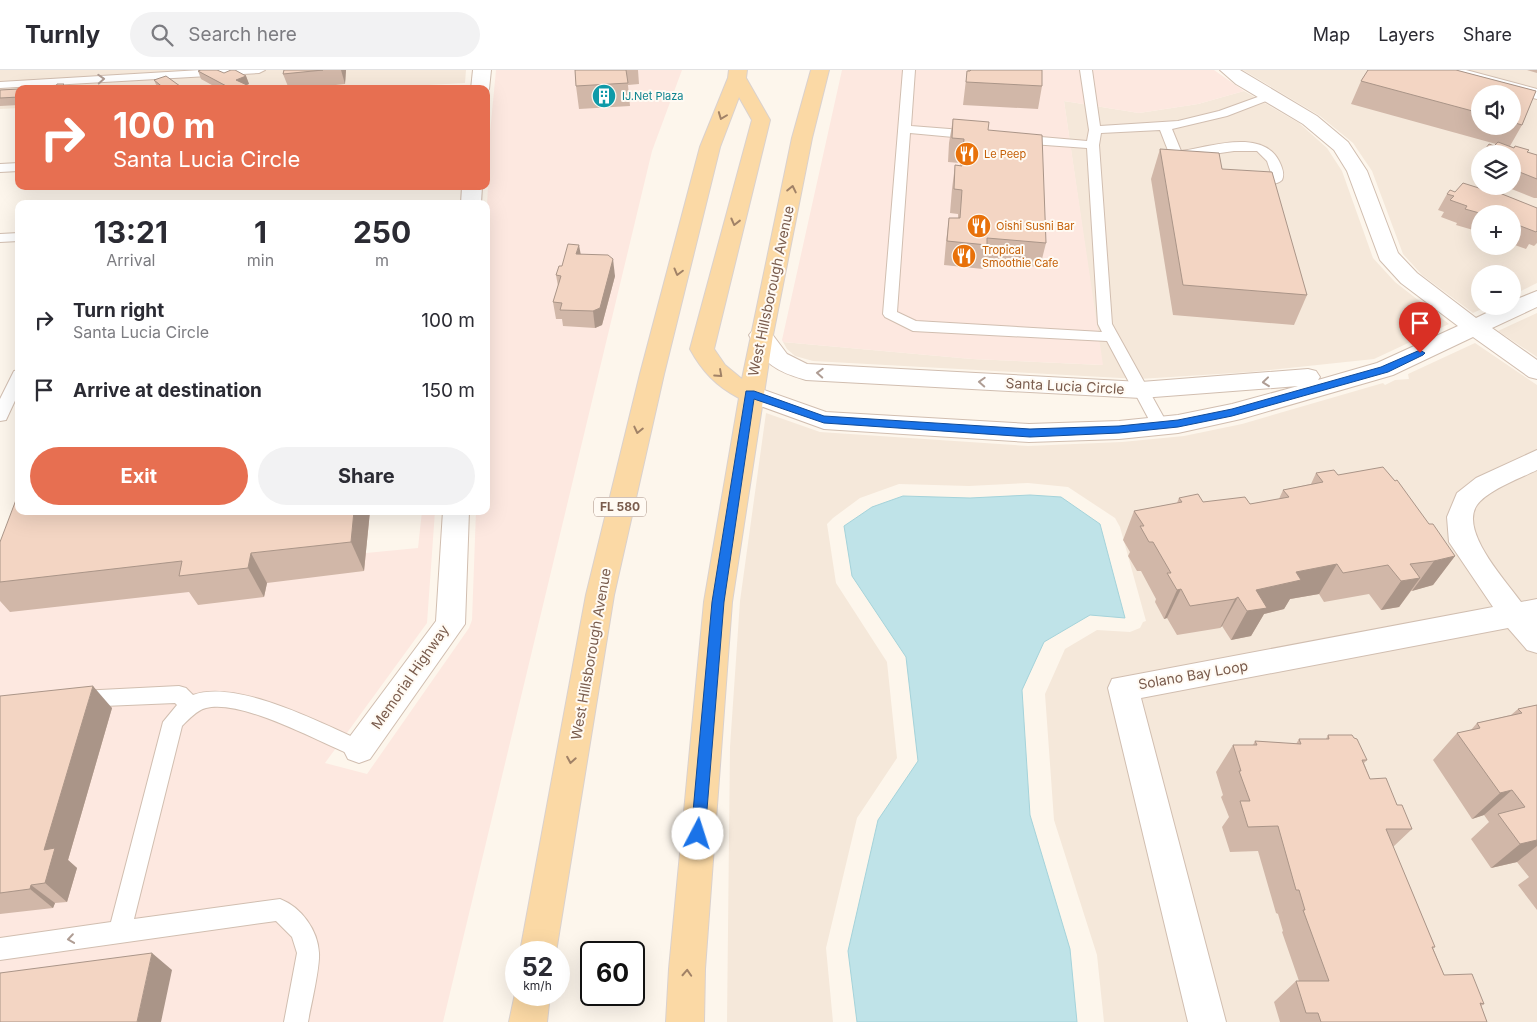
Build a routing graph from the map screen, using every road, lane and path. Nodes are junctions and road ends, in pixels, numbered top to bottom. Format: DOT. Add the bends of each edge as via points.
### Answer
graph roads {
  1 [pos="259,70"];
  2 [pos="482,70"];
  3 [pos="820,70"];
  4 [pos="908,70"];
  5 [pos="1086,70"];
  6 [pos="1229,70"];
  7 [pos="1444,70"];
  8 [pos="150,73"];
  9 [pos="737,74"];
  10 [pos="0,85"];
  11 [pos="480,85"];
  12 [pos="1537,94"];
  13 [pos="1270,96"];
  14 [pos="1165,127"];
  15 [pos="903,129"];
  16 [pos="1095,130"];
  17 [pos="989,136"];
  18 [pos="1008,138"];
  19 [pos="1093,145"];
  20 [pos="1178,155"];
  21 [pos="15,167"];
  22 [pos="0,168"];
  23 [pos="1196,174"];
  24 [pos="1236,177"];
  25 [pos="15,237"];
  26 [pos="0,238"];
  27 [pos="1537,298"];
  28 [pos="1473,328"];
  29 [pos="761,335"];
  30 [pos="1112,337"];
  31 [pos="1384,369"];
  32 [pos="1537,371"];
  33 [pos="15,384"];
  34 [pos="1141,390"];
  35 [pos="750,394"];
  36 [pos="0,416"];
  37 [pos="1160,425"];
  38 [pos="1537,459"];
  39 [pos="456,515"];
  40 [pos="1526,613"];
  41 [pos="1537,641"];
  42 [pos="60,700"];
  43 [pos="190,706"];
  44 [pos="360,749"];
  45 [pos="120,932"];
  46 [pos="540,941"];
  47 [pos="0,949"];
  48 [pos="530,1006"];
  49 [pos="296,1022"];
  50 [pos="528,1022"];
  51 [pos="685,1022"];
  52 [pos="1207,1022"];
  1 -- 8 [label="lane"];
  2 -- 11 [label="street"];
  29 -- 3 [label="main road, West Hillsborough Avenue, one-way" via="802,138"];
  4 -- 15 [label="lane"];
  5 -- 16 [label="lane"];
  6 -- 13 [label="street"];
  7 -- 12 [label="street"];
  10 -- 8 [label="lane, one-way"];
  9 -- 35 [label="main road, one-way" via="761,120 702,349 711,367 730,384"];
  9 -- 46 [label="main road, West Hillsborough Avenue / FL 580, one-way" via="708,157 600,595"];
  13 -- 14 [label="lane" via="1199,121"];
  13 -- 28 [label="street" via="1310,120 1341,146 1357,171 1388,255 1409,278"];
  14 -- 16 [label="lane"];
  14 -- 20 [label="lane"];
  15 -- 17 [label="lane"];
  15 -- 30 [label="lane" via="890,314 913,326"];
  16 -- 19 [label="lane"];
  18 -- 19 [label="lane"];
  19 -- 30 [label="lane" via="1105,324"];
  20 -- 23 [label="lane" via="1184,165"];
  20 -- 24 [label="lane" via="1243,146 1259,147 1277,168 1278,177 1275,180"];
  21 -- 22 [label="lane"];
  25 -- 26 [label="lane"];
  27 -- 28 [label="street, Santa Lucia Circle"];
  28 -- 31 [label="street, Santa Lucia Circle"];
  28 -- 32 [label="street"];
  34 -- 29 [label="street, Santa Lucia Circle, one-way" via="806,372 783,364 770,355"];
  29 -- 35 [label="main road, West Hillsborough Avenue"];
  30 -- 34 [label="lane"];
  31 -- 34 [label="street, Santa Lucia Circle, one-way" via="1256,383"];
  31 -- 37 [label="street, Santa Lucia Circle" via="1232,413"];
  33 -- 36 [label="lane"];
  34 -- 37 [label="lane"];
  35 -- 37 [label="street, Santa Lucia Circle" via="824,420 1030,433"];
  51 -- 35 [label="main road, West Hillsborough Avenue, one-way" via="718,602"];
  38 -- 40 [label="street" via="1485,485 1466,500 1460,517 1463,542"];
  39 -- 44 [label="street, Memorial Highway" via="450,624"];
  40 -- 41 [label="street"];
  40 -- 52 [label="street, Solano Bay Loop" via="1123,688"];
  42 -- 43 [label="lane" via="179,694"];
  43 -- 44 [label="lane" via="207,699 237,700"];
  43 -- 45 [label="lane" via="173,722"];
  45 -- 47 [label="lane, one-way"];
  45 -- 49 [label="lane" via="280,910 302,931 308,953"];
  48 -- 50 [label="main road"];
}
